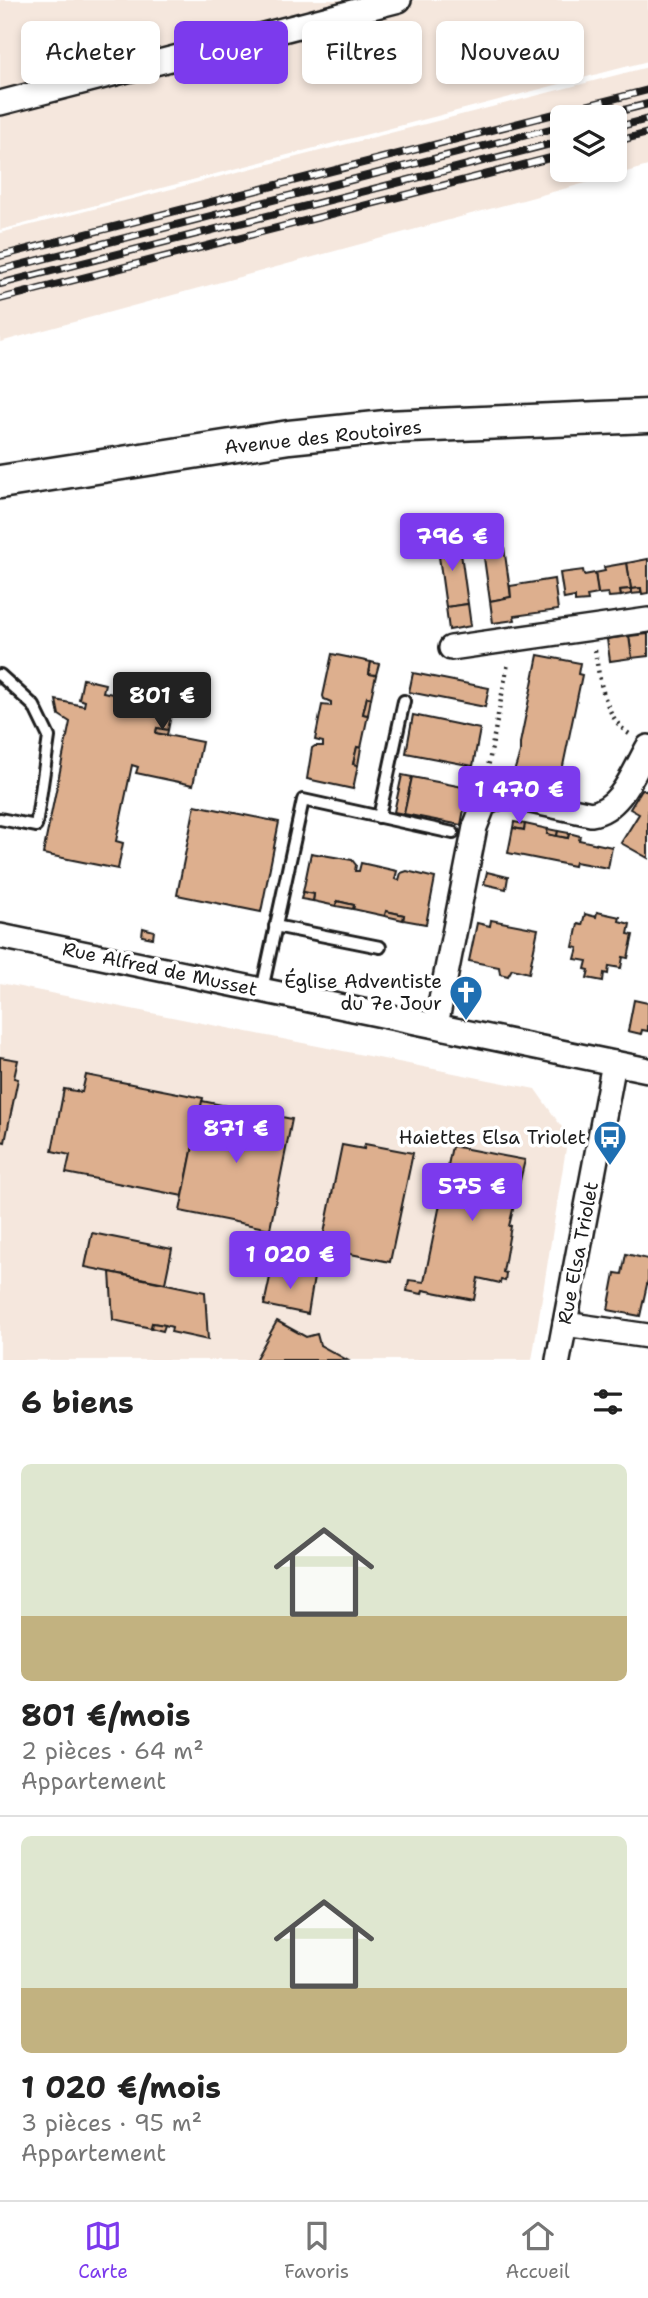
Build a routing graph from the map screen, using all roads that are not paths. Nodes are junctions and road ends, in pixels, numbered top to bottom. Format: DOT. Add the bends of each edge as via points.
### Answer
graph roads {
  1 [pos="399,0"];
  2 [pos="0,103"];
  3 [pos="648,416"];
  4 [pos="0,482"];
  5 [pos="648,620"];
  6 [pos="451,648"];
  7 [pos="0,675"];
  8 [pos="404,701"];
  9 [pos="643,743"];
  10 [pos="379,817"];
  11 [pos="0,819"];
  12 [pos="453,832"];
  13 [pos="275,926"];
  14 [pos="0,936"];
  15 [pos="380,947"];
  16 [pos="262,990"];
  17 [pos="436,1025"];
  18 [pos="614,1063"];
  19 [pos="648,1070"];
  20 [pos="565,1324"];
  21 [pos="648,1336"];
  22 [pos="558,1360"];
  1 -- 2 [label="street"];
  3 -- 4 [label="street, Avenue des Routoires" via="386,426"];
  5 -- 6 [label="street"];
  7 -- 11 [label="lane" via="34,706 50,737 36,826"];
  8 -- 10 [label="lane"];
  9 -- 17 [label="street" via="618,799 604,812 591,814 503,795 486,803 475,827"];
  10 -- 12 [label="lane"];
  10 -- 13 [label="lane" via="303,800"];
  13 -- 15 [label="lane"];
  13 -- 16 [label="lane"];
  14 -- 16 [label="street, Rue Alfred de Musset"];
  16 -- 17 [label="street, Rue Alfred de Musset"];
  17 -- 18 [label="street, Rue Alfred de Musset"];
  18 -- 19 [label="street, Rue Alfred de Musset"];
  18 -- 20 [label="street, Rue Elsa Triolet"];
  20 -- 21 [label="street"];
  20 -- 22 [label="street, Rue Elsa Triolet"];
}
